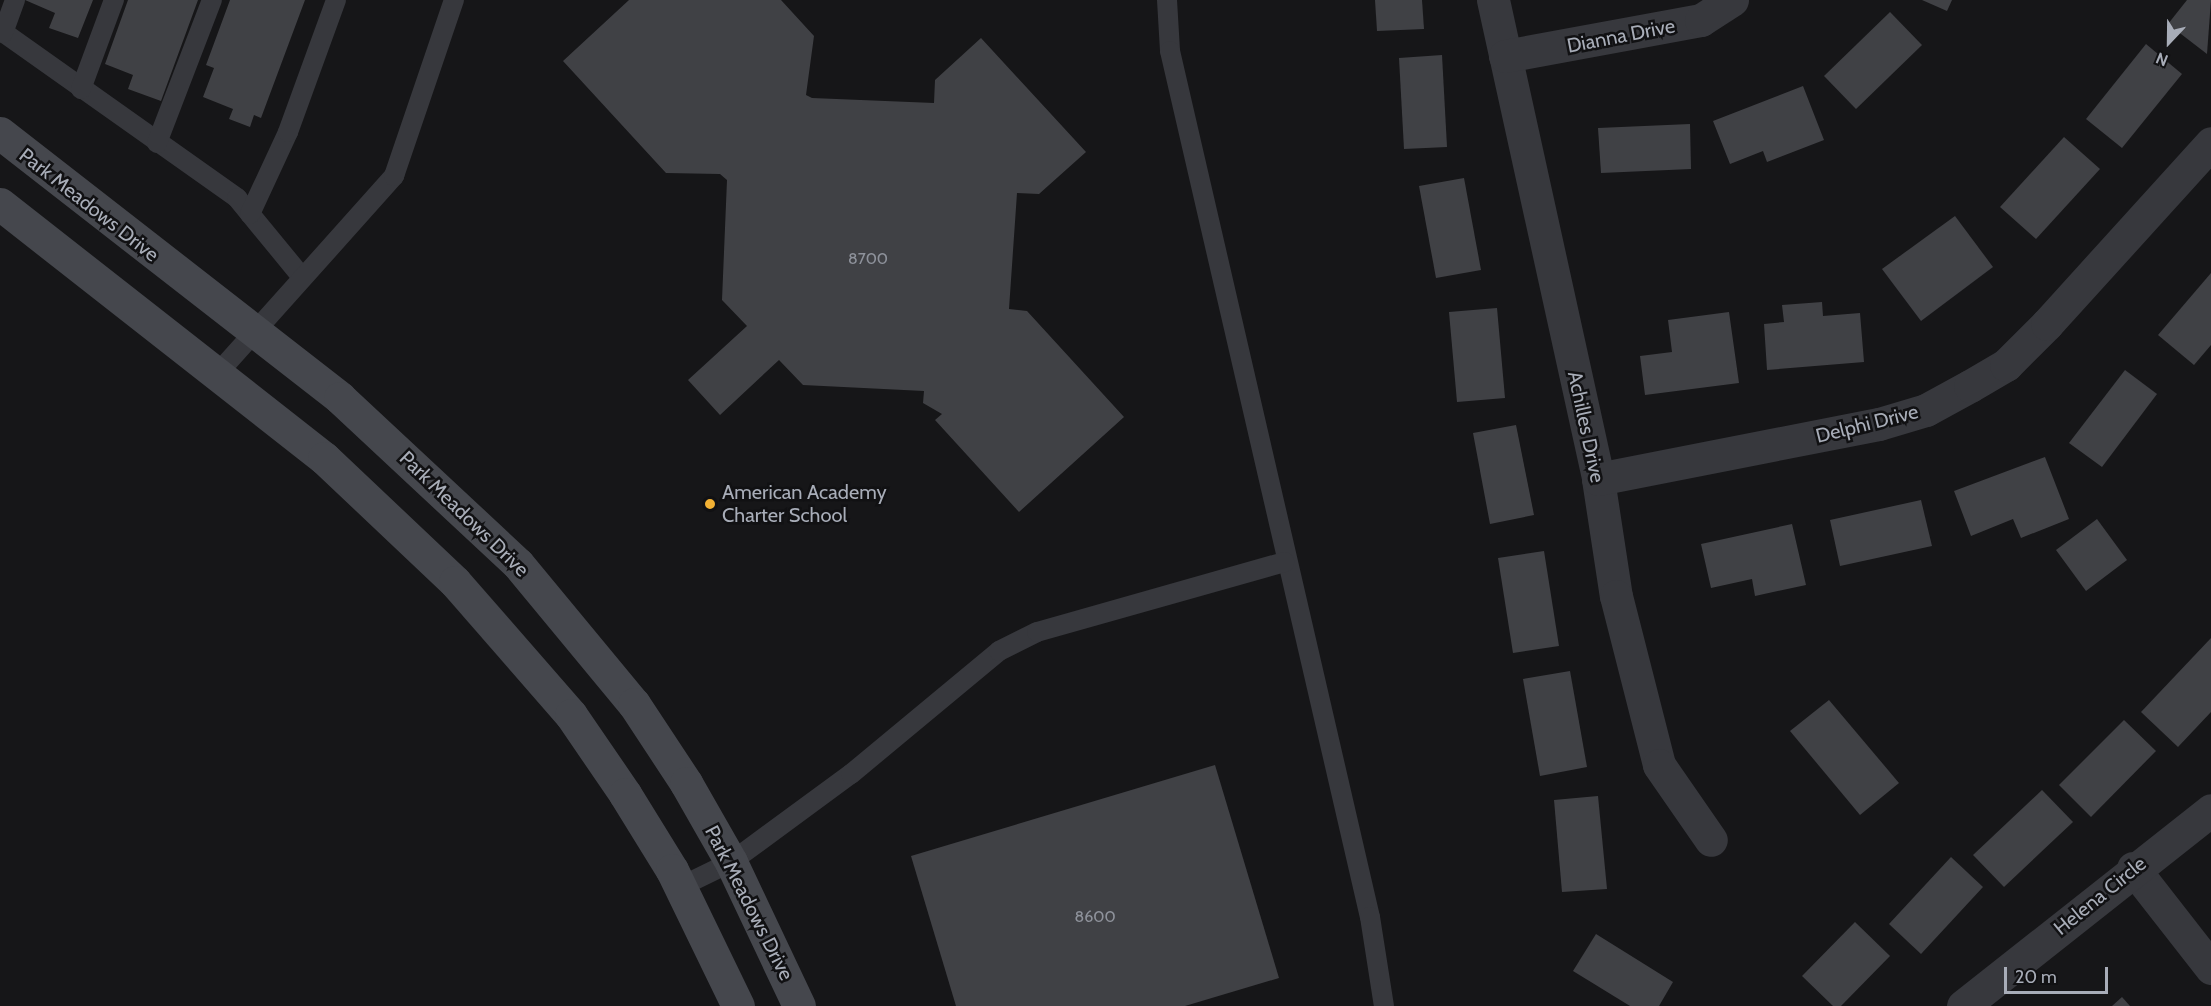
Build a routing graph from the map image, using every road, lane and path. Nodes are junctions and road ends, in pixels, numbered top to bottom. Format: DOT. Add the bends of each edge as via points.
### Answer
graph roads {
  1 [pos="15,0"];
  2 [pos="114,0"];
  3 [pos="212,0"];
  4 [pos="336,0"];
  5 [pos="454,0"];
  6 [pos="1167,0"];
  7 [pos="1493,0"];
  8 [pos="1732,0"];
  9 [pos="2,32"];
  10 [pos="1505,56"];
  11 [pos="81,89"];
  12 [pos="0,133"];
  13 [pos="2211,142"];
  14 [pos="157,143"];
  15 [pos="0,204"];
  16 [pos="250,214"];
  17 [pos="302,277"];
  18 [pos="252,331"];
  19 [pos="217,374"];
  20 [pos="1598,479"];
  21 [pos="1284,562"];
  22 [pos="2211,810"];
  23 [pos="1711,840"];
  24 [pos="731,862"];
  25 [pos="2133,868"];
  26 [pos="680,887"];
  27 [pos="2211,968"];
  28 [pos="738,1006"];
  29 [pos="799,1006"];
  30 [pos="1384,1006"];
  31 [pos="1963,1006"];
  1 -- 9 [label="lane"];
  2 -- 11 [label="lane"];
  3 -- 14 [label="lane"];
  4 -- 16 [label="lane" via="288,132"];
  5 -- 17 [label="lane" via="394,176"];
  6 -- 21 [label="lane" via="1170,51"];
  7 -- 10 [label="street, Achilles Drive"];
  8 -- 10 [label="street, Dianna Drive" via="1701,20"];
  9 -- 11 [label="lane"];
  10 -- 20 [label="street, Achilles Drive"];
  11 -- 14 [label="lane"];
  12 -- 18 [label="main road, Park Meadows Drive"];
  13 -- 20 [label="street, Delphi Drive" via="2047,324 2006,365 1970,386 1926,410 1879,424"];
  14 -- 16 [label="lane" via="237,198"];
  15 -- 19 [label="main road"];
  16 -- 17 [label="lane"];
  17 -- 18 [label="lane"];
  18 -- 19 [label="lane"];
  18 -- 24 [label="main road, Park Meadows Drive" via="409,459 518,564 634,704"];
  19 -- 26 [label="main road" via="383,508 455,582 571,715"];
  20 -- 23 [label="street, Achilles Drive" via="1616,596 1659,765"];
  21 -- 24 [label="lane" via="1037,632 999,651 851,774"];
  21 -- 30 [label="lane" via="1370,917"];
  22 -- 25 [label="street, Helena Circle"];
  24 -- 26 [label="lane"];
  24 -- 29 [label="main road, Park Meadows Drive"];
  25 -- 27 [label="street"];
  25 -- 31 [label="street, Helena Circle"];
  26 -- 28 [label="main road"];
}
